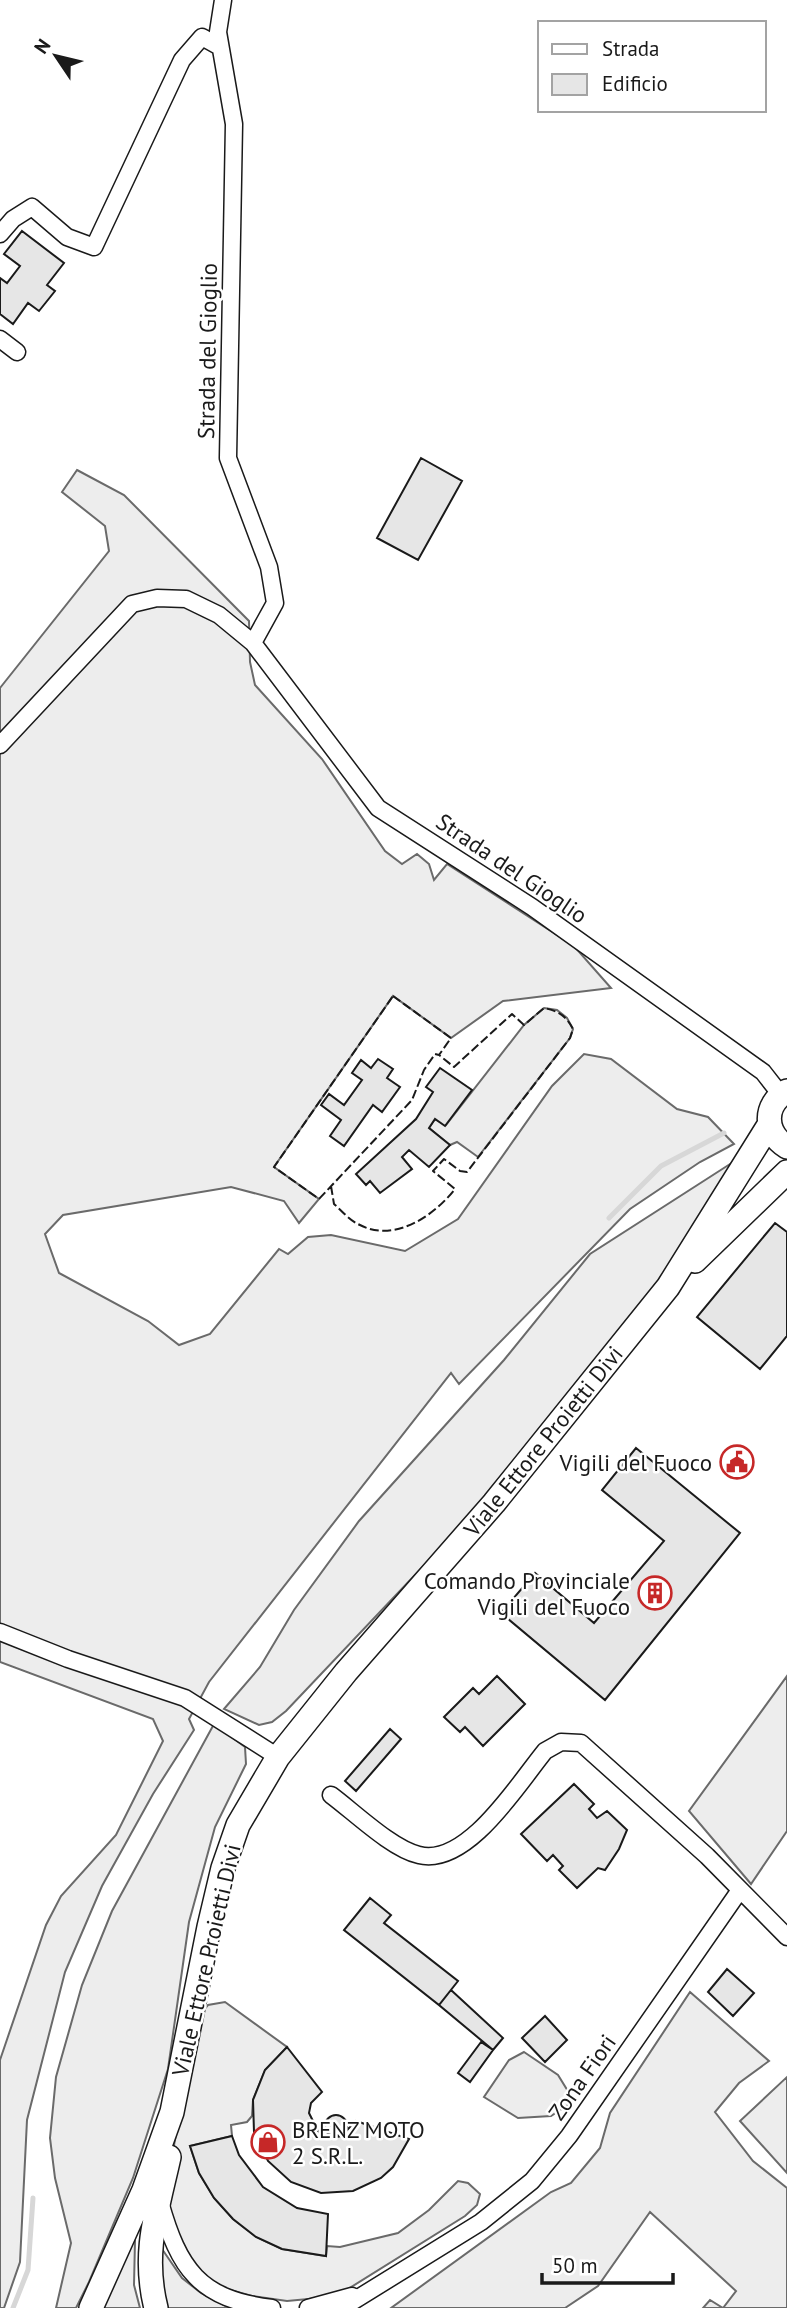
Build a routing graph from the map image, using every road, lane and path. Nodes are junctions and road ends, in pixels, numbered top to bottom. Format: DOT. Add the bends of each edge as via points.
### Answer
graph roads {
  1 [pos="223,0"];
  2 [pos="220,47"];
  3 [pos="0,234"];
  4 [pos="0,339"];
  5 [pos="17,352"];
  6 [pos="253,643"];
  7 [pos="0,745"];
  8 [pos="784,1093"];
  9 [pos="769,1125"];
  10 [pos="787,1147"];
  11 [pos="787,1172"];
  12 [pos="668,1287"];
  13 [pos="0,1632"];
  14 [pos="278,1757"];
  15 [pos="331,1795"];
  16 [pos="740,1890"];
  17 [pos="787,1937"];
  18 [pos="172,2112"];
  19 [pos="160,2199"];
  20 [pos="371,2291"];
  21 [pos="91,2308"];
  22 [pos="156,2308"];
  23 [pos="272,2308"];
  24 [pos="308,2308"];
  25 [pos="342,2308"];
  1 -- 2 [label="street, Strada del Gioglio"];
  2 -- 3 [label="street" via="202,37 182,60 94,247 67,237 32,208"];
  2 -- 6 [label="street, Strada del Gioglio" via="234,124 228,458 269,567 275,603"];
  4 -- 5 [label="street"];
  6 -- 7 [label="street, Strada del Gioglio" via="219,615 186,599 156,598 132,604"];
  6 -- 8 [label="street, Strada del Gioglio" via="378,808 532,906 763,1072"];
  8 -- 9 [label="main road, Viale Ettore Proietti Divi" via="771,1108"];
  9 -- 10 [label="main road"];
  9 -- 12 [label="main road, Viale Ettore Proietti Divi"];
  11 -- 12 [label="main road, Viale Ettore Proietti Divi"];
  12 -- 14 [label="main road, Viale Ettore Proietti Divi" via="494,1503"];
  13 -- 14 [label="street" via="185,1698"];
  14 -- 18 [label="main road, Viale Ettore Proietti Divi" via="238,1825 223,1868"];
  15 -- 16 [label="street" via="400,1847 420,1856 447,1854 474,1837 545,1751 561,1742 581,1743"];
  16 -- 17 [label="street"];
  16 -- 20 [label="street, Zona Fiori" via="569,2136 532,2181 481,2222"];
  18 -- 19 [label="main road, Viale Ettore Proietti Divi" via="175,2128"];
  18 -- 21 [label="main road, Viale Ettore Proietti Divi" via="144,2190"];
  19 -- 22 [label="main road, Viale Ettore Proietti Divi" via="150,2236 149,2280"];
  19 -- 23 [label="street" via="182,2264 234,2301"];
  20 -- 24 [label="street, Zona Fiori"];
  20 -- 25 [label="street, Zona Fiori"];
}
